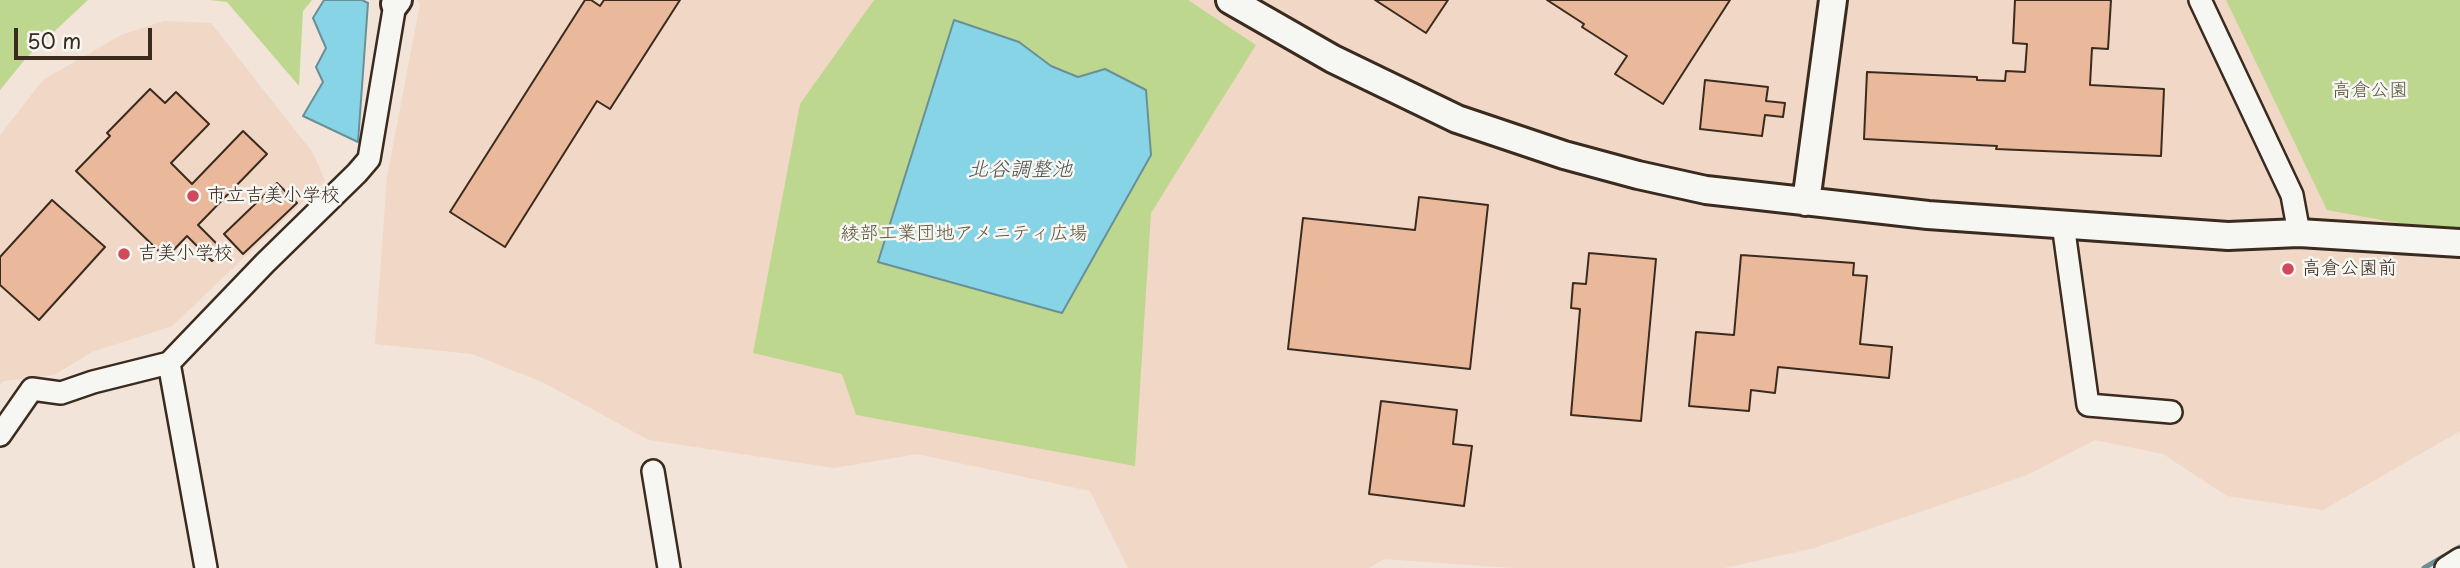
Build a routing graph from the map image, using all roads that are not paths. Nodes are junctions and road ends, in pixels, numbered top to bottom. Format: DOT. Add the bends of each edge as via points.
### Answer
graph roads {
  1 [pos="1230,0"];
  2 [pos="1833,0"];
  3 [pos="2200,0"];
  4 [pos="397,2"];
  5 [pos="1806,202"];
  6 [pos="2063,225"];
  7 [pos="2299,233"];
  8 [pos="2460,243"];
  9 [pos="169,363"];
  10 [pos="2171,412"];
  11 [pos="0,435"];
  12 [pos="653,471"];
  13 [pos="2460,559"];
  14 [pos="206,568"];
  15 [pos="669,568"];
  16 [pos="2446,568"];
  1 -- 5 [label="street" via="1333,59 1457,119 1638,175 1706,190"];
  2 -- 5 [label="street"];
  3 -- 7 [label="street" via="2292,195"];
  4 -- 9 [label="street" via="369,159"];
  5 -- 6 [label="street"];
  6 -- 7 [label="street" via="2228,236"];
  6 -- 10 [label="street" via="2088,405"];
  7 -- 8 [label="street"];
  9 -- 11 [label="street" via="61,393 32,389"];
  9 -- 14 [label="street"];
  12 -- 15 [label="street"];
  13 -- 16 [label="street"];
}
